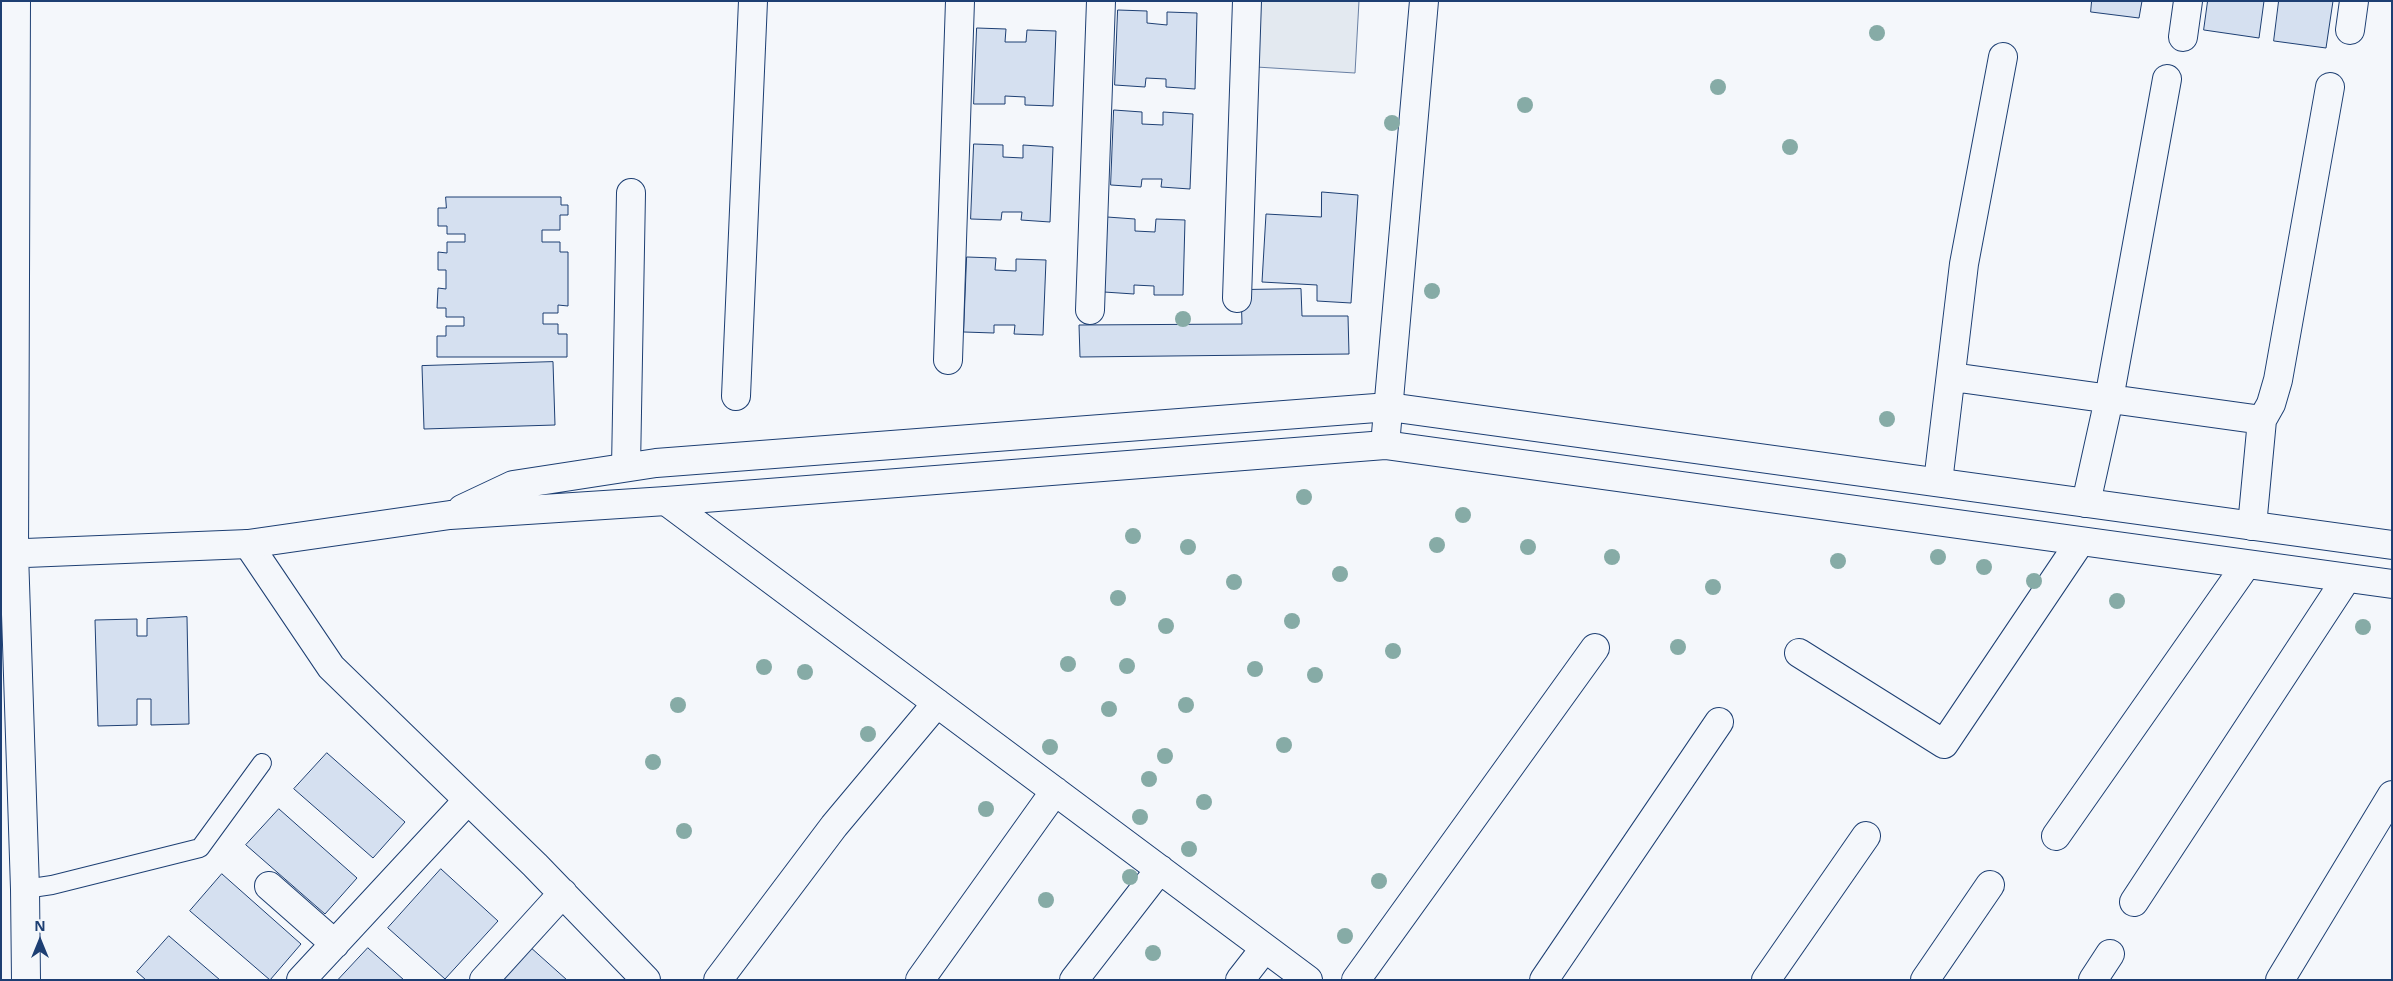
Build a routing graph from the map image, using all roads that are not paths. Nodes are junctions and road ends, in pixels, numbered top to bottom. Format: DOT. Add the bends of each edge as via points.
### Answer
graph roads {
  1 [pos="16,1"];
  2 [pos="753,1"];
  3 [pos="960,1"];
  4 [pos="1101,1"];
  5 [pos="1247,1"];
  6 [pos="1424,1"];
  7 [pos="2188,1"];
  8 [pos="2354,1"];
  9 [pos="2350,30"];
  10 [pos="2183,37"];
  11 [pos="2003,57"];
  12 [pos="2167,79"];
  13 [pos="2330,87"];
  14 [pos="631,193"];
  15 [pos="1237,298"];
  16 [pos="1090,310"];
  17 [pos="948,360"];
  18 [pos="1952,377"];
  19 [pos="736,396"];
  20 [pos="2109,399"];
  21 [pos="1389,407"];
  22 [pos="2262,420"];
  23 [pos="1385,445"];
  24 [pos="626,467"];
  25 [pos="1938,482"];
  26 [pos="666,501"];
  27 [pos="2086,503"];
  28 [pos="450,515"];
  29 [pos="2252,526"];
  30 [pos="2080,542"];
  31 [pos="248,544"];
  32 [pos="2392,546"];
  33 [pos="8,554"];
  34 [pos="2246,565"];
  35 [pos="2346,579"];
  36 [pos="2392,584"];
  37 [pos="1595,648"];
  38 [pos="1799,653"];
  39 [pos="937,703"];
  40 [pos="1719,722"];
  41 [pos="262,763"];
  42 [pos="1055,791"];
  43 [pos="2392,795"];
  44 [pos="468,800"];
  45 [pos="1866,836"];
  46 [pos="2056,836"];
  47 [pos="1160,869"];
  48 [pos="1990,885"];
  49 [pos="269,886"];
  50 [pos="25,889"];
  51 [pos="563,893"];
  52 [pos="2134,902"];
  53 [pos="335,944"];
  54 [pos="1265,948"];
  55 [pos="2110,954"];
  56 [pos="26,980"];
  57 [pos="301,980"];
  58 [pos="484,980"];
  59 [pos="646,980"];
  60 [pos="718,980"];
  61 [pos="920,980"];
  62 [pos="1074,980"];
  63 [pos="1240,980"];
  64 [pos="1308,980"];
  65 [pos="1356,980"];
  66 [pos="1544,980"];
  67 [pos="1766,980"];
  68 [pos="1925,980"];
  69 [pos="2093,980"];
  70 [pos="2280,980"];
  1 -- 33 [label="street"];
  2 -- 19 [label="street"];
  3 -- 17 [label="street"];
  4 -- 16 [label="street"];
  5 -- 15 [label="street"];
  6 -- 21 [label="street"];
  7 -- 10 [label="street"];
  8 -- 9 [label="street"];
  11 -- 18 [label="street" via="1964,264"];
  12 -- 20 [label="street"];
  13 -- 22 [label="street" via="2278,380"];
  14 -- 24 [label="street"];
  18 -- 20 [label="street"];
  18 -- 25 [label="street"];
  20 -- 22 [label="street"];
  20 -- 27 [label="street"];
  21 -- 23 [label="street"];
  21 -- 24 [label="street"];
  21 -- 25 [label="street"];
  22 -- 29 [label="street"];
  23 -- 26 [label="street"];
  23 -- 30 [label="street"];
  24 -- 28 [label="street" via="513,485"];
  25 -- 27 [label="street"];
  26 -- 28 [label="street"];
  26 -- 39 [label="street"];
  27 -- 29 [label="street"];
  28 -- 31 [label="street"];
  29 -- 32 [label="street"];
  30 -- 34 [label="street"];
  30 -- 38 [label="street" via="1944,744"];
  31 -- 33 [label="street"];
  31 -- 44 [label="street" via="331,668"];
  33 -- 50 [label="street"];
  34 -- 35 [label="street"];
  34 -- 46 [label="street"];
  35 -- 36 [label="street"];
  35 -- 52 [label="street"];
  37 -- 65 [label="street"];
  39 -- 42 [label="street"];
  39 -- 60 [label="street" via="834,826"];
  40 -- 66 [label="street"];
  41 -- 50 [label="lane" via="200,848"];
  42 -- 47 [label="street"];
  42 -- 61 [label="street"];
  43 -- 70 [label="street"];
  44 -- 51 [label="street"];
  44 -- 53 [label="street"];
  45 -- 67 [label="street"];
  47 -- 54 [label="street"];
  47 -- 62 [label="street"];
  48 -- 68 [label="street"];
  49 -- 53 [label="street"];
  50 -- 56 [label="street"];
  51 -- 58 [label="street"];
  51 -- 59 [label="street"];
  53 -- 57 [label="street"];
  54 -- 63 [label="street"];
  54 -- 64 [label="street"];
  55 -- 69 [label="street"];
}
